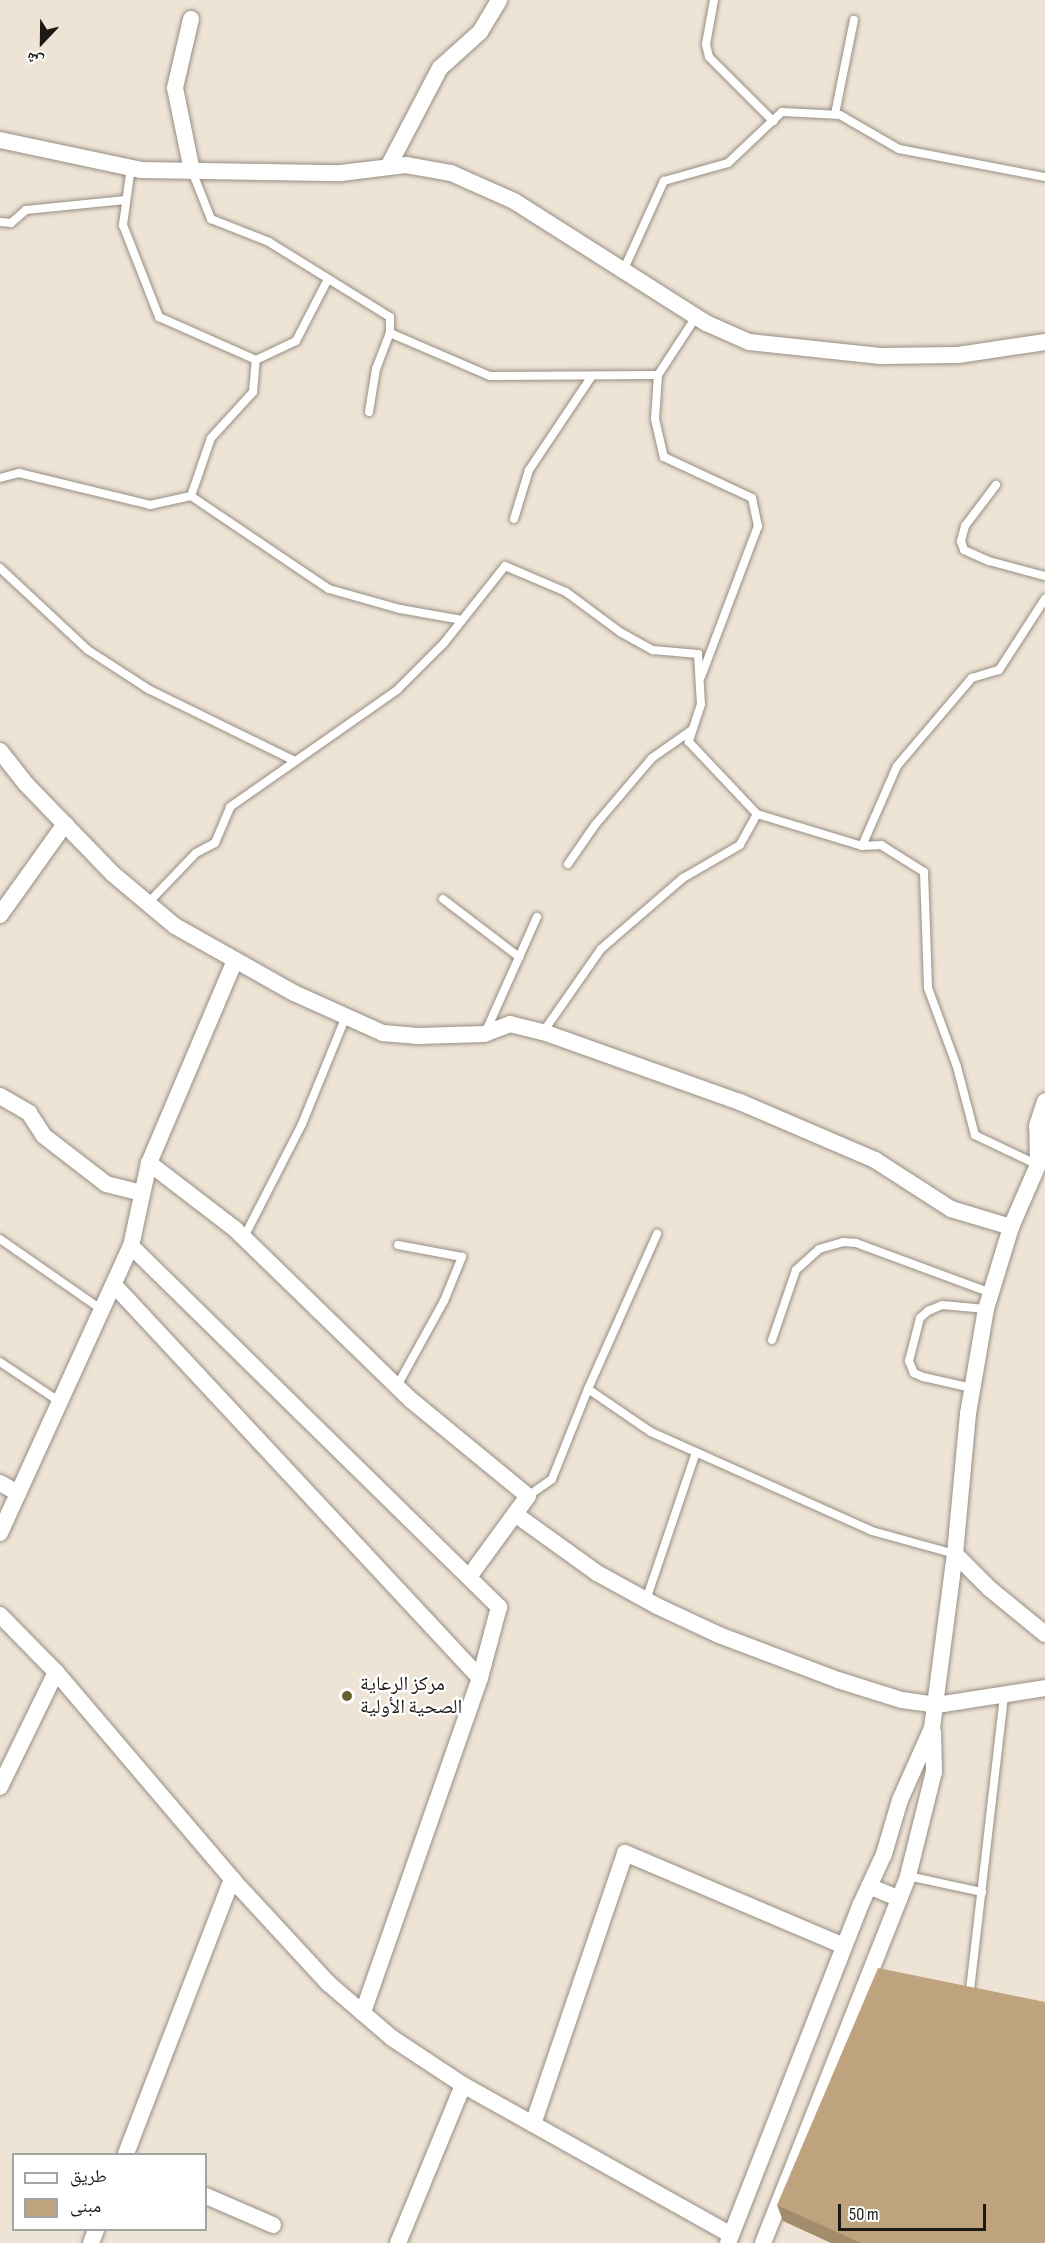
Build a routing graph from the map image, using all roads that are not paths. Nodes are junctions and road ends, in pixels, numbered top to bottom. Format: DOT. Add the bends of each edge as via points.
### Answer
graph roads {
  1 [pos="499,0"];
  2 [pos="714,0"];
  3 [pos="191,19"];
  4 [pos="854,20"];
  5 [pos="835,114"];
  6 [pos="773,120"];
  7 [pos="0,140"];
  8 [pos="131,167"];
  9 [pos="387,167"];
  10 [pos="192,171"];
  11 [pos="1045,177"];
  12 [pos="126,200"];
  13 [pos="0,222"];
  14 [pos="624,270"];
  15 [pos="327,281"];
  16 [pos="696,317"];
  17 [pos="390,333"];
  18 [pos="1045,342"];
  19 [pos="256,360"];
  20 [pos="658,375"];
  21 [pos="592,376"];
  22 [pos="369,412"];
  23 [pos="0,478"];
  24 [pos="996,485"];
  25 [pos="191,496"];
  26 [pos="514,519"];
  27 [pos="0,568"];
  28 [pos="1045,576"];
  29 [pos="1045,599"];
  30 [pos="462,620"];
  31 [pos="699,680"];
  32 [pos="693,730"];
  33 [pos="0,751"];
  34 [pos="293,760"];
  35 [pos="757,814"];
  36 [pos="65,824"];
  37 [pos="862,846"];
  38 [pos="568,864"];
  39 [pos="443,899"];
  40 [pos="148,903"];
  41 [pos="0,915"];
  42 [pos="537,916"];
  43 [pos="519,957"];
  44 [pos="236,960"];
  45 [pos="346,1016"];
  46 [pos="543,1032"];
  47 [pos="484,1034"];
  48 [pos="0,1096"];
  49 [pos="1045,1101"];
  50 [pos="149,1163"];
  51 [pos="1039,1173"];
  52 [pos="142,1193"];
  53 [pos="1011,1227"];
  54 [pos="657,1234"];
  55 [pos="244,1237"];
  56 [pos="0,1239"];
  57 [pos="398,1245"];
  58 [pos="131,1246"];
  59 [pos="114,1285"];
  60 [pos="988,1301"];
  61 [pos="102,1310"];
  62 [pos="772,1340"];
  63 [pos="0,1362"];
  64 [pos="397,1386"];
  65 [pos="972,1388"];
  66 [pos="588,1389"];
  67 [pos="60,1402"];
  68 [pos="696,1452"];
  69 [pos="0,1483"];
  70 [pos="18,1493"];
  71 [pos="528,1496"];
  72 [pos="515,1514"];
  73 [pos="0,1533"];
  74 [pos="955,1554"];
  75 [pos="469,1577"];
  76 [pos="646,1600"];
  77 [pos="0,1615"];
  78 [pos="1045,1634"];
  79 [pos="56,1672"];
  80 [pos="480,1678"];
  81 [pos="1045,1688"];
  82 [pos="1004,1694"];
  83 [pos="937,1705"];
  84 [pos="932,1728"];
  85 [pos="0,1788"];
  86 [pos="908,1876"];
  87 [pos="232,1879"];
  88 [pos="869,1886"];
  89 [pos="982,1892"];
  90 [pos="899,1899"];
  91 [pos="844,1946"];
  92 [pos="959,1988"];
  93 [pos="970,1990"];
  94 [pos="981,1992"];
  95 [pos="363,2013"];
  96 [pos="463,2085"];
  97 [pos="533,2124"];
  98 [pos="126,2153"];
  99 [pos="207,2196"];
  100 [pos="273,2225"];
  101 [pos="729,2239"];
  102 [pos="398,2243"];
  103 [pos="764,2243"];
  1 -- 9 [label="street" via="480,32 440,68"];
  2 -- 6 [label="lane" via="706,44 709,57"];
  3 -- 10 [label="street" via="175,88"];
  4 -- 5 [label="lane"];
  5 -- 6 [label="lane" via="782,112"];
  5 -- 11 [label="lane" via="899,149"];
  6 -- 14 [label="lane" via="728,163 664,181"];
  7 -- 8 [label="street"];
  8 -- 10 [label="street"];
  8 -- 12 [label="lane"];
  9 -- 10 [label="street" via="341,173"];
  9 -- 14 [label="street" via="406,165 462,177 514,201"];
  10 -- 15 [label="lane" via="211,219 269,242"];
  12 -- 13 [label="lane" via="26,210 11,224"];
  12 -- 19 [label="lane" via="123,225 159,317"];
  14 -- 16 [label="street"];
  15 -- 17 [label="lane" via="390,317"];
  15 -- 19 [label="lane" via="296,341"];
  16 -- 18 [label="street" via="749,342 880,356 958,355"];
  16 -- 20 [label="lane"];
  17 -- 21 [label="lane" via="490,376"];
  17 -- 22 [label="lane" via="375,369"];
  19 -- 25 [label="lane" via="253,392 211,438"];
  20 -- 21 [label="lane"];
  20 -- 31 [label="lane" via="655,419 664,457 752,498 758,526"];
  21 -- 26 [label="lane" via="529,470"];
  23 -- 25 [label="lane" via="20,473 150,505"];
  24 -- 28 [label="lane" via="965,526 963,550"];
  25 -- 30 [label="lane" via="329,589 400,609"];
  27 -- 34 [label="lane" via="88,650 148,689"];
  29 -- 37 [label="lane" via="999,670 972,678 897,766"];
  30 -- 31 [label="lane" via="505,566 566,591 620,632 653,650 698,654"];
  30 -- 34 [label="lane" via="396,690 336,735"];
  31 -- 32 [label="lane" via="701,704"];
  32 -- 35 [label="lane" via="689,742"];
  32 -- 38 [label="lane" via="652,758 595,825"];
  33 -- 36 [label="street"];
  34 -- 40 [label="lane" via="230,807 215,843 195,853"];
  35 -- 37 [label="lane"];
  35 -- 46 [label="lane" via="740,845 683,878 601,949"];
  36 -- 40 [label="street"];
  36 -- 41 [label="street"];
  37 -- 51 [label="lane" via="881,845 924,872 928,988 957,1067 975,1135"];
  39 -- 43 [label="lane"];
  40 -- 44 [label="street" via="175,926"];
  42 -- 43 [label="lane"];
  43 -- 47 [label="lane"];
  44 -- 45 [label="street"];
  44 -- 50 [label="street"];
  45 -- 47 [label="street" via="383,1033"];
  45 -- 55 [label="lane" via="302,1124"];
  46 -- 47 [label="street" via="510,1024"];
  46 -- 53 [label="street" via="740,1102 875,1160 951,1209"];
  48 -- 52 [label="street" via="29,1113 44,1136 106,1184"];
  49 -- 51 [label="street" via="1037,1126"];
  50 -- 52 [label="street"];
  50 -- 55 [label="street"];
  51 -- 53 [label="street"];
  52 -- 58 [label="street"];
  53 -- 60 [label="street"];
  54 -- 66 [label="lane"];
  55 -- 64 [label="street"];
  56 -- 61 [label="lane"];
  57 -- 64 [label="lane" via="462,1257 444,1301"];
  58 -- 59 [label="street"];
  58 -- 75 [label="street"];
  59 -- 61 [label="street"];
  59 -- 80 [label="street"];
  60 -- 62 [label="lane" via="856,1243 843,1242 819,1249 796,1270"];
  60 -- 65 [label="street"];
  60 -- 65 [label="lane" via="942,1305 928,1311 920,1318 909,1361 914,1372 922,1377"];
  61 -- 67 [label="street"];
  63 -- 67 [label="lane"];
  64 -- 71 [label="street"];
  65 -- 74 [label="street"];
  66 -- 68 [label="lane" via="651,1432"];
  66 -- 71 [label="lane" via="552,1479"];
  67 -- 70 [label="street"];
  68 -- 74 [label="lane" via="872,1531"];
  68 -- 76 [label="lane"];
  69 -- 70 [label="street"];
  70 -- 73 [label="street"];
  71 -- 72 [label="street"];
  72 -- 75 [label="street"];
  72 -- 76 [label="street" via="597,1573"];
  74 -- 78 [label="street"];
  74 -- 83 [label="street"];
  75 -- 80 [label="street" via="499,1607"];
  76 -- 83 [label="street" via="719,1635 838,1680 902,1700"];
  77 -- 79 [label="street"];
  79 -- 85 [label="street"];
  79 -- 87 [label="street"];
  80 -- 95 [label="street"];
  81 -- 82 [label="street"];
  82 -- 83 [label="street"];
  82 -- 89 [label="lane"];
  83 -- 84 [label="street"];
  84 -- 86 [label="street" via="934,1772"];
  84 -- 88 [label="street" via="900,1800 884,1854"];
  86 -- 89 [label="lane"];
  86 -- 90 [label="street"];
  87 -- 95 [label="street" via="328,1983"];
  87 -- 98 [label="street"];
  88 -- 90 [label="street"];
  88 -- 91 [label="street"];
  89 -- 93 [label="lane"];
  90 -- 103 [label="street" via="877,1969 784,2181"];
  91 -- 97 [label="street" via="625,1853"];
  91 -- 101 [label="street"];
  92 -- 93 [label="lane"];
  93 -- 94 [label="lane"];
  95 -- 96 [label="street" via="392,2038"];
  96 -- 97 [label="street"];
  96 -- 102 [label="street"];
  97 -- 101 [label="street"];
  99 -- 100 [label="street"];
}
